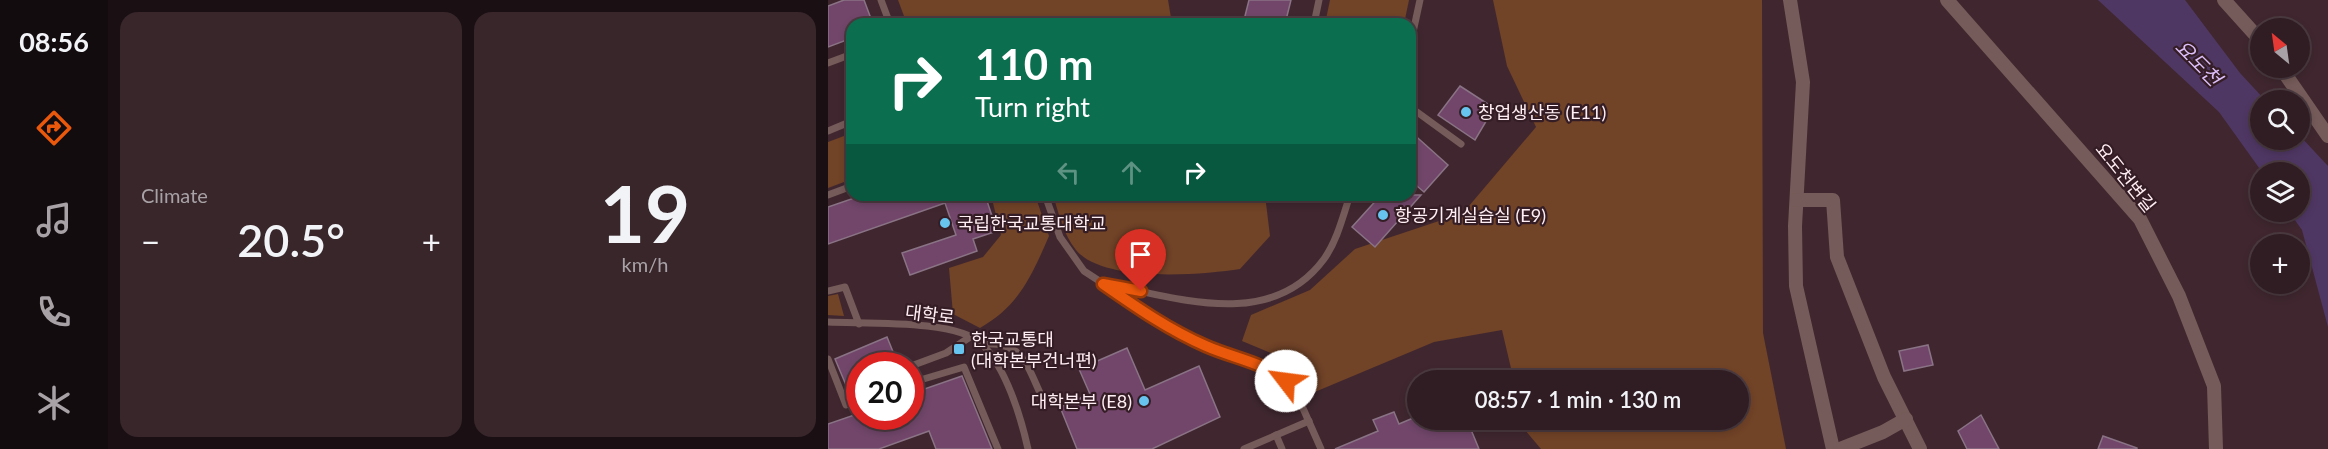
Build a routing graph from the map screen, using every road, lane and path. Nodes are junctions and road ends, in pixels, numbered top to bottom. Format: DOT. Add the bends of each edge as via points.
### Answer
graph roads {
  1 [pos="881,0"];
  2 [pos="1319,0"];
  3 [pos="1420,0"];
  4 [pos="1790,0"];
  5 [pos="1947,0"];
  6 [pos="2224,0"];
  7 [pos="888,18"];
  8 [pos="1315,18"];
  9 [pos="1416,18"];
  10 [pos="2250,29"];
  11 [pos="846,56"];
  12 [pos="828,63"];
  13 [pos="2289,78"];
  14 [pos="1416,113"];
  15 [pos="846,123"];
  16 [pos="828,130"];
  17 [pos="2328,136"];
  18 [pos="1461,144"];
  19 [pos="846,188"];
  20 [pos="828,195"];
  21 [pos="1797,200"];
  22 [pos="1047,201"];
  23 [pos="1348,201"];
  24 [pos="1103,284"];
  25 [pos="828,291"];
  26 [pos="828,322"];
  27 [pos="859,324"];
  28 [pos="970,337"];
  29 [pos="982,344"];
  30 [pos="828,359"];
  31 [pos="924,361"];
  32 [pos="924,379"];
  33 [pos="1041,395"];
  34 [pos="846,405"];
  35 [pos="1906,419"];
  36 [pos="1309,421"];
  37 [pos="1276,435"];
  38 [pos="999,449"];
  39 [pos="1028,449"];
  40 [pos="1244,449"];
  41 [pos="1282,449"];
  42 [pos="1321,449"];
  43 [pos="1833,449"];
  44 [pos="1840,449"];
  45 [pos="1920,449"];
  46 [pos="2216,449"];
  1 -- 7 [label="lane"];
  2 -- 8 [label="lane"];
  3 -- 9 [label="lane"];
  4 -- 21 [label="street" via="1803,82"];
  5 -- 46 [label="street, 요도천변길" via="2140,219 2179,296 2214,386"];
  6 -- 10 [label="street"];
  11 -- 12 [label="lane"];
  13 -- 17 [label="street"];
  14 -- 18 [label="lane"];
  15 -- 16 [label="lane"];
  19 -- 20 [label="lane"];
  21 -- 35 [label="street" via="1833,200 1837,257 1884,377"];
  21 -- 43 [label="street" via="1796,286"];
  22 -- 24 [label="lane" via="1071,257"];
  23 -- 24 [label="lane" via="1325,257 1309,276 1262,300 1200,304"];
  24 -- 36 [label="lane" via="1179,333 1276,373 1298,397"];
  25 -- 27 [label="lane" via="845,287"];
  26 -- 27 [label="lane, 대학로"];
  27 -- 28 [label="lane, 대학로" via="949,328"];
  28 -- 29 [label="lane, 대학로"];
  28 -- 31 [label="lane"];
  29 -- 33 [label="lane" via="1011,346 1020,354"];
  29 -- 39 [label="lane, 대학로" via="1005,379 1022,421"];
  30 -- 34 [label="lane"];
  32 -- 38 [label="lane" via="964,367"];
  35 -- 44 [label="street"];
  35 -- 45 [label="street"];
  36 -- 37 [label="lane"];
  36 -- 42 [label="lane"];
  37 -- 40 [label="lane"];
  37 -- 41 [label="lane"];
}
